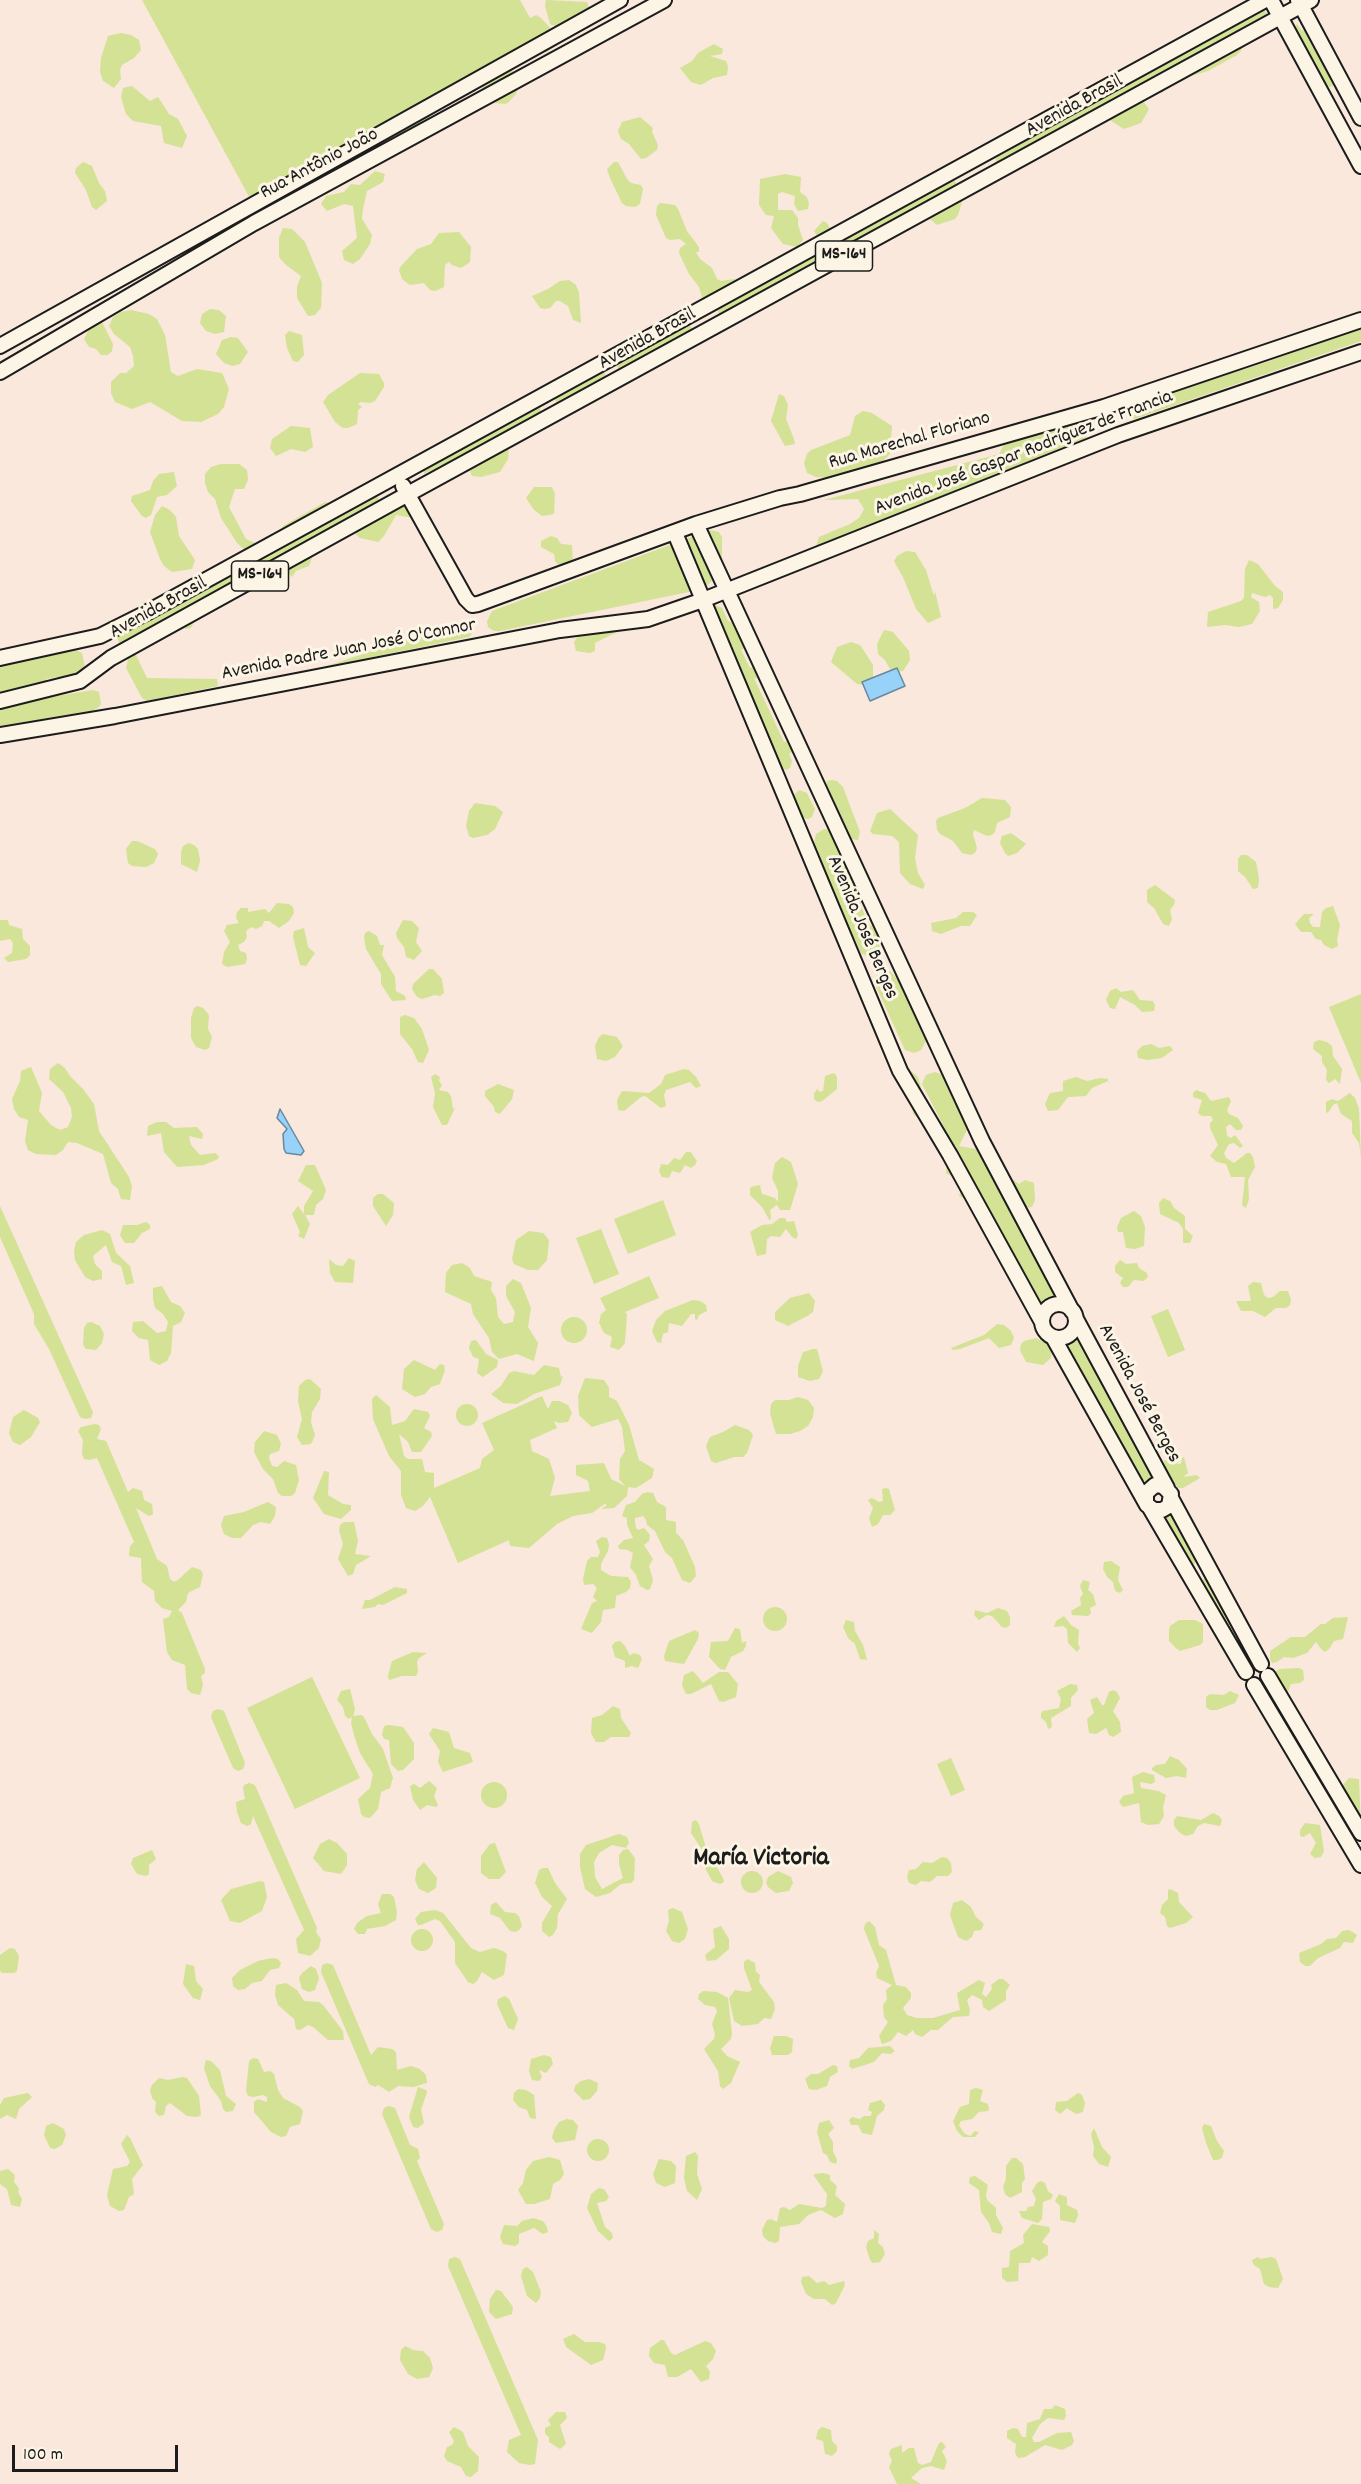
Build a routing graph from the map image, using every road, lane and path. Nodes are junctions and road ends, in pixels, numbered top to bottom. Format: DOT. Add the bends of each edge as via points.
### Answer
graph roads {
  1 [pos="620,0"];
  2 [pos="664,0"];
  3 [pos="1265,0"];
  4 [pos="1271,0"];
  5 [pos="1303,2"];
  6 [pos="1280,17"];
  7 [pos="1345,89"];
  8 [pos="1325,99"];
  9 [pos="1361,118"];
  10 [pos="1361,166"];
  11 [pos="88,297"];
  12 [pos="99,315"];
  13 [pos="1361,320"];
  14 [pos="0,346"];
  15 [pos="1361,352"];
  16 [pos="0,372"];
  17 [pos="398,477"];
  18 [pos="408,494"];
  19 [pos="696,524"];
  20 [pos="675,533"];
  21 [pos="727,591"];
  22 [pos="703,600"];
  23 [pos="0,658"];
  24 [pos="0,701"];
  25 [pos="0,735"];
  26 [pos="1074,1315"];
  27 [pos="1042,1322"];
  28 [pos="1053,1337"];
  29 [pos="1169,1493"];
  30 [pos="1148,1504"];
  31 [pos="1264,1670"];
  32 [pos="1246,1672"];
  33 [pos="1254,1685"];
  34 [pos="1361,1833"];
  35 [pos="1361,1865"];
  1 -- 11 [label="main road, Rua Antônio João"];
  2 -- 12 [label="main road, Rua Antônio João" via="254,223"];
  3 -- 17 [label="main road, Avenida Brasil / MS-164"];
  4 -- 6 [label="main road"];
  5 -- 6 [label="main road, Avenida Brasil / MS-164"];
  5 -- 7 [label="main road"];
  6 -- 8 [label="main road"];
  6 -- 18 [label="main road, Avenida Brasil / MS-164"];
  7 -- 8 [label="main road"];
  7 -- 9 [label="main road"];
  8 -- 10 [label="main road"];
  11 -- 12 [label="main road"];
  11 -- 14 [label="main road, Rua Antônio João"];
  12 -- 16 [label="main road, Rua Antônio João"];
  13 -- 19 [label="main road, Rua Marechal Floriano" via="1104,407"];
  15 -- 21 [label="main road, Avenida José Gaspar Rodríguez de Francia" via="1118,435"];
  17 -- 18 [label="main road"];
  17 -- 23 [label="main road, Avenida Brasil / MS-164" via="100,636"];
  18 -- 20 [label="main road, Rua Marechal Floriano" via="472,604"];
  18 -- 24 [label="main road, Avenida Brasil / MS-164" via="111,658 80,681"];
  19 -- 20 [label="main road, Rua Marechal Floriano"];
  19 -- 21 [label="main road, Avenida José Berges"];
  20 -- 22 [label="main road, Avenida José Berges"];
  21 -- 22 [label="main road, Avenida José Gaspar Rodríguez de Francia"];
  21 -- 26 [label="main road, Avenida José Berges" via="982,1141"];
  22 -- 25 [label="main road, Avenida Padre Juan José O'Connor" via="648,619 560,630"];
  22 -- 27 [label="main road, Avenida José Berges" via="900,1071"];
  26 -- 27 [label="main road, Avenida José Berges" via="1062,1305 1052,1306"];
  26 -- 28 [label="main road, Avenida José Berges" via="1074,1328 1068,1336"];
  26 -- 29 [label="main road, Avenida José Berges"];
  27 -- 28 [label="main road, Avenida José Berges"];
  28 -- 30 [label="main road, Avenida José Berges"];
  29 -- 30 [label="main road" via="1168,1506 1162,1510"];
  29 -- 30 [label="main road, Avenida José Berges" via="1159,1485 1152,1486 1146,1493"];
  29 -- 31 [label="main road, Avenida José Berges"];
  30 -- 32 [label="main road, Avenida José Berges"];
  31 -- 32 [label="main road" via="1252,1665"];
  31 -- 33 [label="main road" via="1263,1684"];
  31 -- 34 [label="main road, Avenida José Berges"];
  32 -- 33 [label="main road, Avenida José Berges" via="1247,1680"];
  33 -- 35 [label="main road, Avenida José Berges"];
}
